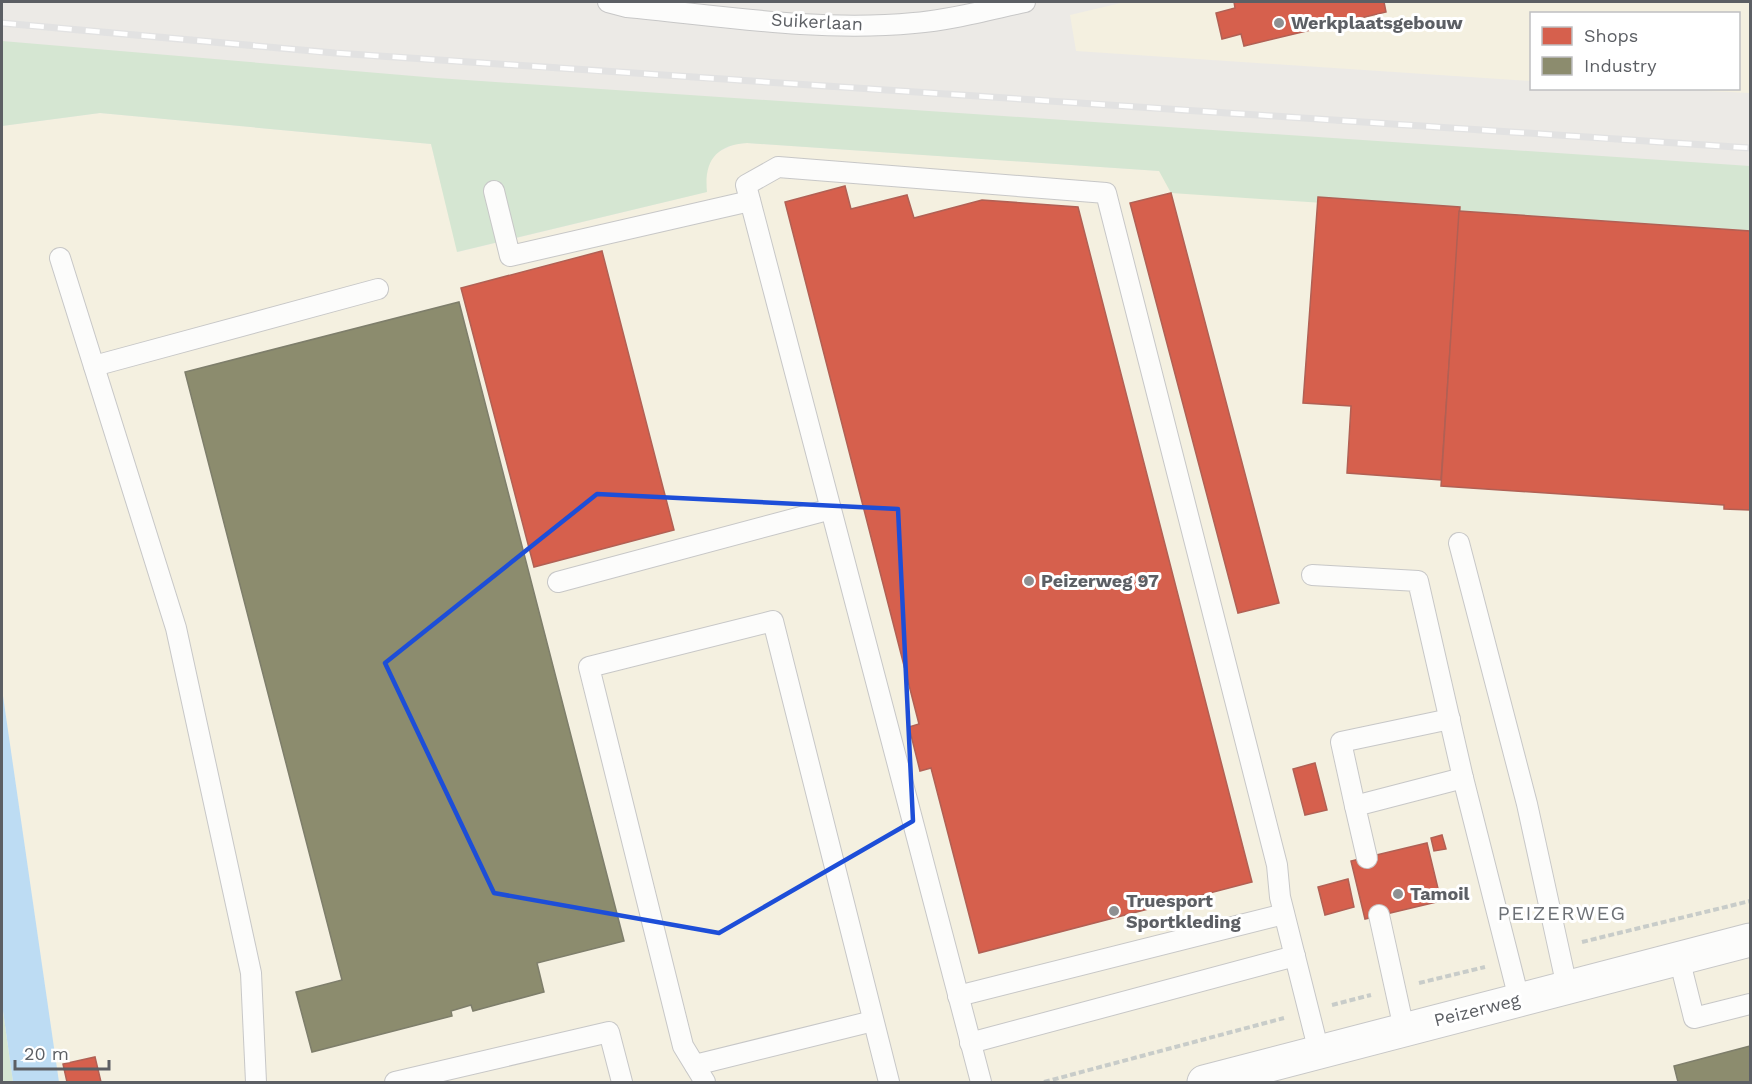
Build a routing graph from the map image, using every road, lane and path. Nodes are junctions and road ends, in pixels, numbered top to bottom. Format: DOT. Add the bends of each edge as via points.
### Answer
graph roads {
  1 [pos="608,2"];
  2 [pos="1025,2"];
  3 [pos="494,191"];
  4 [pos="750,201"];
  5 [pos="60,258"];
  6 [pos="378,290"];
  7 [pos="94,366"];
  8 [pos="831,508"];
  9 [pos="1459,543"];
  10 [pos="1312,575"];
  11 [pos="558,582"];
  12 [pos="1450,719"];
  13 [pos="1463,778"];
  14 [pos="1355,806"];
  15 [pos="1367,858"];
  16 [pos="1284,914"];
  17 [pos="1379,915"];
  18 [pos="1750,940"];
  19 [pos="1295,956"];
  20 [pos="1679,958"];
  21 [pos="1567,987"];
  22 [pos="958,996"];
  23 [pos="1519,999"];
  24 [pos="1750,1004"];
  25 [pos="873,1021"];
  26 [pos="1404,1029"];
  27 [pos="970,1043"];
  28 [pos="1319,1052"];
  29 [pos="694,1065"];
  30 [pos="1087,1070"];
  31 [pos="1270,1074"];
  32 [pos="256,1083"];
  33 [pos="395,1083"];
  34 [pos="622,1083"];
  35 [pos="705,1083"];
  36 [pos="889,1083"];
  37 [pos="981,1083"];
  38 [pos="1044,1083"];
  39 [pos="1204,1083"];
  1 -- 2 [label="lane, Suikerlaan" via="813,25 888,25 954,17"];
  3 -- 4 [label="lane" via="510,256"];
  4 -- 8 [label="lane"];
  4 -- 16 [label="lane" via="746,184 778,167 1106,192 1277,865"];
  5 -- 7 [label="lane"];
  6 -- 7 [label="lane"];
  7 -- 32 [label="lane" via="176,628 251,973"];
  8 -- 11 [label="lane"];
  8 -- 22 [label="lane"];
  9 -- 21 [label="lane" via="1527,804"];
  10 -- 12 [label="lane" via="1418,581"];
  12 -- 13 [label="lane"];
  12 -- 14 [label="lane" via="1341,742"];
  13 -- 14 [label="lane"];
  13 -- 23 [label="lane"];
  14 -- 15 [label="lane"];
  16 -- 19 [label="lane"];
  16 -- 22 [label="lane"];
  17 -- 26 [label="lane"];
  18 -- 20 [label="street, Peizerweg"];
  19 -- 27 [label="lane"];
  19 -- 28 [label="lane"];
  20 -- 21 [label="street, Peizerweg"];
  20 -- 24 [label="lane" via="1694,1018"];
  21 -- 23 [label="street, Peizerweg"];
  22 -- 27 [label="lane"];
  23 -- 26 [label="street, Peizerweg"];
  25 -- 29 [label="lane"];
  25 -- 29 [label="lane" via="773,621 589,667 683,1046"];
  25 -- 36 [label="lane"];
  26 -- 28 [label="street, Peizerweg"];
  27 -- 37 [label="lane"];
  28 -- 31 [label="street, Peizerweg"];
  29 -- 35 [label="lane"];
  30 -- 38 [label="path"];
  31 -- 39 [label="street, Peizerweg"];
  33 -- 34 [label="lane" via="609,1032"];
}
